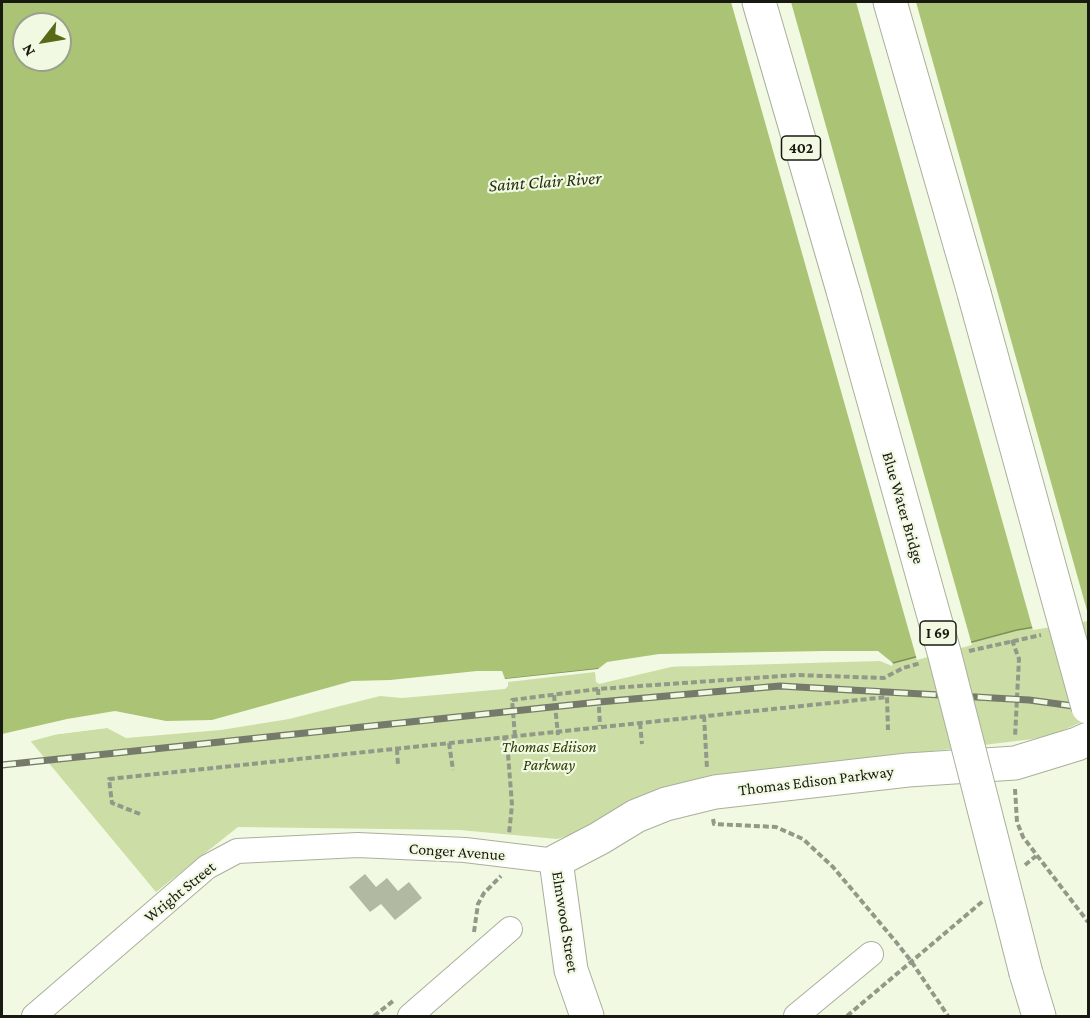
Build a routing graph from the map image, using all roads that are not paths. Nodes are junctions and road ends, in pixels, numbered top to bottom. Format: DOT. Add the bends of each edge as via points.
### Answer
graph roads {
  1 [pos="759,2"];
  2 [pos="890,2"];
  3 [pos="844,294"];
  4 [pos="1089,707"];
  5 [pos="1089,739"];
  6 [pos="358,845"];
  7 [pos="556,861"];
  8 [pos="510,929"];
  9 [pos="871,954"];
  10 [pos="405,1006"];
  11 [pos="34,1017"];
  12 [pos="587,1017"];
  13 [pos="796,1017"];
  14 [pos="1039,1017"];
  1 -- 3 [label="main road, Blue Water Bridge / 402"];
  2 -- 4 [label="main road, bridge"];
  3 -- 14 [label="main road, Blue Water Bridge / I 69, bridge" via="944,652"];
  5 -- 7 [label="main road, Thomas Edison Parkway" via="1015,763 908,770 709,793 636,816"];
  6 -- 7 [label="street, Conger Avenue" via="465,850"];
  6 -- 11 [label="street, Wright Street" via="237,851 222,858"];
  7 -- 12 [label="main road, Elmwood Street" via="571,970"];
  8 -- 10 [label="street"];
  9 -- 13 [label="street"];
}
